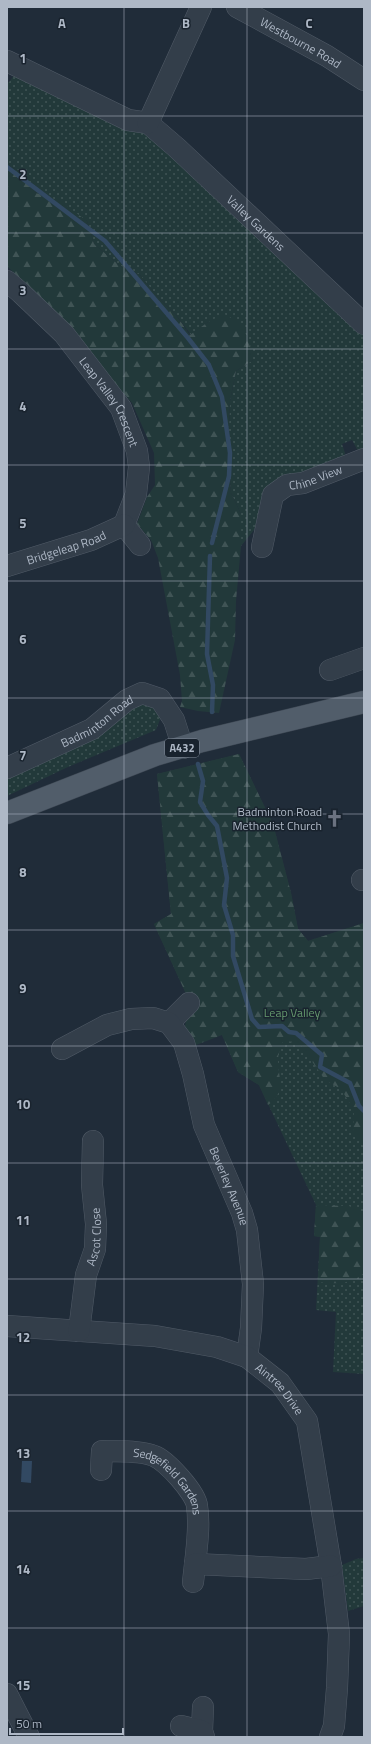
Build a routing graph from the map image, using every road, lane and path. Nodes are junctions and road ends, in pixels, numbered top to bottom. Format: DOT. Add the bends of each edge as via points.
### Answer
graph roads {
  1 [pos="201,7"];
  2 [pos="237,7"];
  3 [pos="8,65"];
  4 [pos="364,80"];
  5 [pos="148,123"];
  6 [pos="7,281"];
  7 [pos="364,324"];
  8 [pos="364,459"];
  9 [pos="124,525"];
  10 [pos="140,545"];
  11 [pos="262,547"];
  12 [pos="7,566"];
  13 [pos="364,658"];
  14 [pos="330,670"];
  15 [pos="364,702"];
  16 [pos="183,748"];
  17 [pos="7,768"];
  18 [pos="7,812"];
  19 [pos="189,1003"];
  20 [pos="169,1023"];
  21 [pos="62,1049"];
  22 [pos="93,1142"];
  23 [pos="7,1326"];
  24 [pos="79,1331"];
  25 [pos="247,1357"];
  26 [pos="101,1470"];
  27 [pos="331,1566"];
  28 [pos="7,1694"];
  29 [pos="203,1707"];
  30 [pos="181,1726"];
  31 [pos="203,1734"];
  32 [pos="29,1737"];
  33 [pos="330,1737"];
  1 -- 5 [label="street"];
  2 -- 4 [label="street, Westbourne Road" via="327,56"];
  3 -- 5 [label="street" via="128,120"];
  5 -- 7 [label="street, Valley Gardens"];
  6 -- 9 [label="street, Leap Valley Crescent" via="64,334 120,408 137,451 139,467 136,494"];
  8 -- 11 [label="street, Chine View" via="303,483 287,485 273,495"];
  9 -- 10 [label="street"];
  9 -- 12 [label="street, Bridgeleap Road" via="91,540"];
  13 -- 14 [label="street"];
  15 -- 16 [label="main road, A432" via="202,741"];
  16 -- 17 [label="street, Badminton Road" via="174,720 160,699 142,693 127,700 92,729"];
  16 -- 18 [label="main road, A432" via="116,769"];
  19 -- 20 [label="street"];
  20 -- 21 [label="street" via="153,1018 131,1019 108,1025 84,1047"];
  20 -- 25 [label="street, Beverley Avenue" via="184,1043 204,1125 247,1230 253,1284"];
  22 -- 24 [label="street, Ascot Close" via="95,1249 86,1275"];
  23 -- 24 [label="street, Aintree Drive"];
  24 -- 25 [label="street, Aintree Drive" via="155,1336 217,1347"];
  25 -- 27 [label="street, Aintree Drive" via="280,1383 307,1421"];
  26 -- 27 [label="street, Sedgefield Gardens" via="102,1451 154,1456 175,1474 197,1505 194,1573"];
  27 -- 33 [label="street, Aintree Drive" via="339,1634 334,1726"];
  28 -- 32 [label="street"];
  29 -- 31 [label="street"];
  30 -- 31 [label="street"];
}
